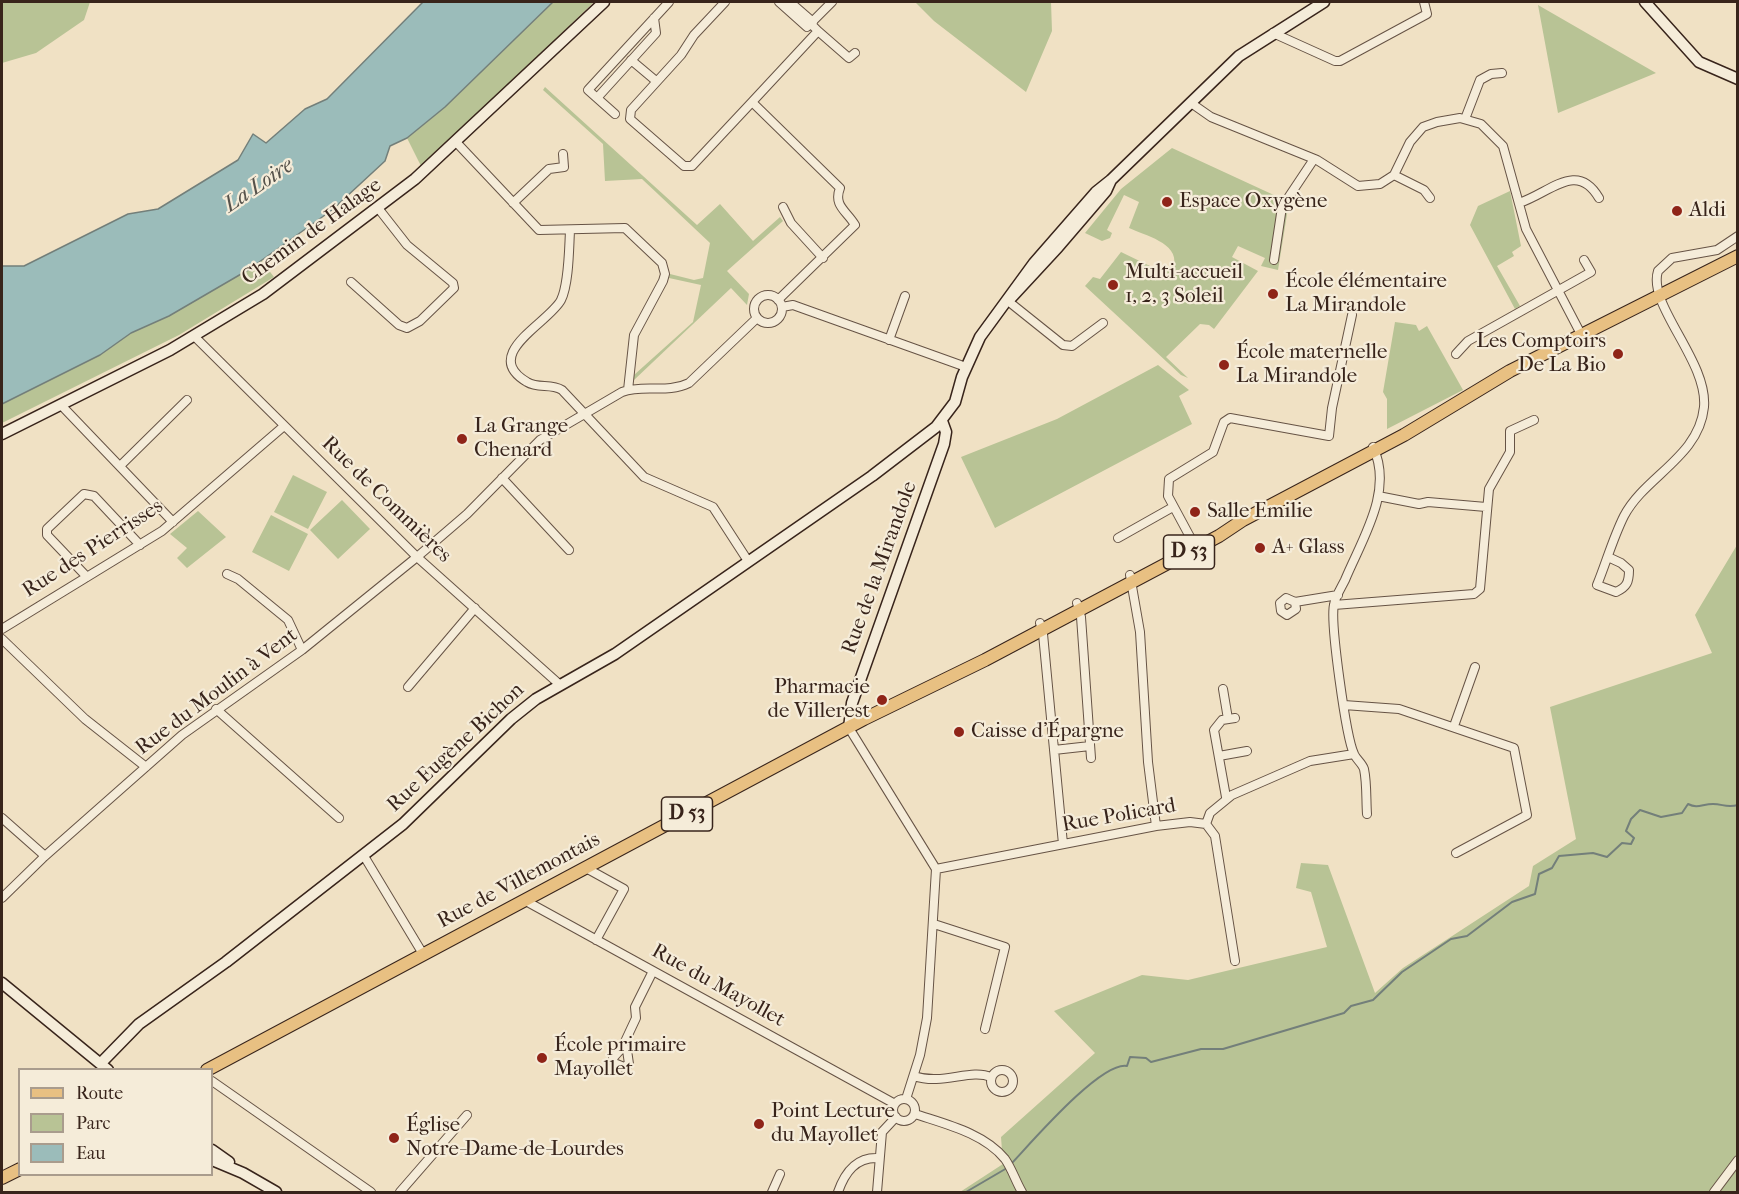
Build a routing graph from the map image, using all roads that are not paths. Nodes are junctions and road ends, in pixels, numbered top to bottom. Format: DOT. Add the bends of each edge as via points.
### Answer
graph roads {
  1 [pos="603,2"];
  2 [pos="669,2"];
  3 [pos="725,2"];
  4 [pos="779,2"];
  5 [pos="790,2"];
  6 [pos="832,2"];
  7 [pos="1324,2"];
  8 [pos="1424,2"];
  9 [pos="1645,2"];
  10 [pos="654,18"];
  11 [pos="810,24"];
  12 [pos="818,31"];
  13 [pos="1272,32"];
  14 [pos="855,53"];
  15 [pos="631,60"];
  16 [pos="1503,73"];
  17 [pos="1737,80"];
  18 [pos="656,81"];
  19 [pos="597,98"];
  20 [pos="752,102"];
  21 [pos="1191,103"];
  22 [pos="615,114"];
  23 [pos="1465,119"];
  24 [pos="456,142"];
  25 [pos="562,154"];
  26 [pos="1314,159"];
  27 [pos="1394,175"];
  28 [pos="1430,198"];
  29 [pos="1599,198"];
  30 [pos="513,203"];
  31 [pos="1519,203"];
  32 [pos="783,207"];
  33 [pos="378,208"];
  34 [pos="570,231"];
  35 [pos="1737,236"];
  36 [pos="1737,256"];
  37 [pos="823,258"];
  38 [pos="1274,260"];
  39 [pos="1584,260"];
  40 [pos="351,282"];
  41 [pos="1557,291"];
  42 [pos="905,296"];
  43 [pos="1661,297"];
  44 [pos="1008,301"];
  45 [pos="780,303"];
  46 [pos="1352,315"];
  47 [pos="757,318"];
  48 [pos="1103,323"];
  49 [pos="194,336"];
  50 [pos="1582,337"];
  51 [pos="890,340"];
  52 [pos="1456,354"];
  53 [pos="966,367"];
  54 [pos="628,390"];
  55 [pos="187,400"];
  56 [pos="61,405"];
  57 [pos="584,413"];
  58 [pos="1534,420"];
  59 [pos="942,421"];
  60 [pos="284,426"];
  61 [pos="2,434"];
  62 [pos="1374,448"];
  63 [pos="120,466"];
  64 [pos="502,478"];
  65 [pos="1378,496"];
  66 [pos="1173,507"];
  67 [pos="1486,507"];
  68 [pos="173,522"];
  69 [pos="1118,538"];
  70 [pos="140,545"];
  71 [pos="1194,545"];
  72 [pos="569,550"];
  73 [pos="417,557"];
  74 [pos="1608,557"];
  75 [pos="748,561"];
  76 [pos="227,574"];
  77 [pos="87,577"];
  78 [pos="1131,578"];
  79 [pos="1338,595"];
  80 [pos="1295,602"];
  81 [pos="1334,605"];
  82 [pos="1078,606"];
  83 [pos="475,608"];
  84 [pos="1041,626"];
  85 [pos="2,629"];
  86 [pos="2,639"];
  87 [pos="302,650"];
  88 [pos="1476,667"];
  89 [pos="559,684"];
  90 [pos="408,687"];
  91 [pos="1223,689"];
  92 [pos="1344,705"];
  93 [pos="216,709"];
  94 [pos="1454,726"];
  95 [pos="849,728"];
  96 [pos="1090,746"];
  97 [pos="1054,750"];
  98 [pos="1247,751"];
  99 [pos="1354,754"];
  100 [pos="1219,756"];
  101 [pos="1091,758"];
  102 [pos="146,767"];
  103 [pos="1226,797"];
  104 [pos="1366,814"];
  105 [pos="2,818"];
  106 [pos="339,818"];
  107 [pos="1206,825"];
  108 [pos="1156,826"];
  109 [pos="1063,844"];
  110 [pos="1456,853"];
  111 [pos="45,856"];
  112 [pos="364,856"];
  113 [pos="586,868"];
  114 [pos="936,870"];
  115 [pos="2,898"];
  116 [pos="524,900"];
  117 [pos="934,924"];
  118 [pos="596,940"];
  119 [pos="423,954"];
  120 [pos="1235,961"];
  121 [pos="653,970"];
  122 [pos="2,984"];
  123 [pos="985,1029"];
  124 [pos="622,1048"];
  125 [pos="105,1066"];
  126 [pos="211,1068"];
  127 [pos="914,1076"];
  128 [pos="991,1077"];
  129 [pos="213,1082"];
  130 [pos="906,1099"];
  131 [pos="895,1104"];
  132 [pos="915,1114"];
  133 [pos="468,1115"];
  134 [pos="896,1117"];
  135 [pos="213,1151"];
  136 [pos="878,1158"];
  137 [pos="213,1160"];
  138 [pos="1737,1160"];
  139 [pos="18,1169"];
  140 [pos="243,1173"];
  141 [pos="780,1174"];
  142 [pos="2,1178"];
  143 [pos="276,1192"];
  144 [pos="371,1192"];
  145 [pos="400,1192"];
  146 [pos="772,1192"];
  147 [pos="838,1192"];
  148 [pos="877,1192"];
  149 [pos="1022,1192"];
  150 [pos="1714,1192"];
  1 -- 24 [label="street, Chemin de Halage"];
  2 -- 10 [label="street"];
  3 -- 18 [label="street"];
  4 -- 11 [label="street"];
  5 -- 11 [label="street"];
  6 -- 11 [label="street"];
  7 -- 13 [label="street"];
  8 -- 13 [label="street" via="1427,14 1340,61"];
  9 -- 17 [label="street" via="1699,62"];
  10 -- 15 [label="street" via="656,33"];
  10 -- 19 [label="street" via="588,90"];
  11 -- 12 [label="street"];
  12 -- 14 [label="street" via="849,58"];
  12 -- 20 [label="street"];
  13 -- 21 [label="street" via="1239,56"];
  15 -- 18 [label="street"];
  15 -- 19 [label="street"];
  16 -- 23 [label="street" via="1480,80"];
  18 -- 20 [label="street" via="630,110 630,119 684,166 692,166"];
  19 -- 22 [label="street"];
  20 -- 37 [label="street" via="840,188 839,204 855,225"];
  21 -- 26 [label="street" via="1211,117"];
  21 -- 44 [label="street" via="1111,180 1106,191"];
  23 -- 27 [label="street" via="1423,128 1410,141"];
  23 -- 31 [label="street" via="1480,124 1503,146"];
  24 -- 30 [label="street"];
  24 -- 33 [label="street, Chemin de Halage"];
  25 -- 30 [label="street" via="564,167 549,169"];
  26 -- 27 [label="street" via="1358,186 1380,184"];
  26 -- 38 [label="street" via="1282,207"];
  27 -- 28 [label="street" via="1424,190"];
  29 -- 31 [label="street" via="1591,184 1580,179 1565,180"];
  30 -- 34 [label="street" via="539,230"];
  31 -- 41 [label="street" via="1526,229"];
  32 -- 37 [label="street" via="791,223"];
  33 -- 40 [label="street" via="407,245 453,283 454,288 420,321 407,328 399,326"];
  33 -- 49 [label="street, Chemin de Halage" via="263,294"];
  34 -- 54 [label="street" via="625,228 664,267 660,288 634,335"];
  34 -- 57 [label="street" via="561,299 518,342 511,358 516,371 527,382 555,385"];
  35 -- 43 [label="street" via="1717,250 1667,260 1656,278"];
  36 -- 43 [label="main road, D 53"];
  37 -- 45 [label="street"];
  39 -- 41 [label="street" via="1591,272"];
  41 -- 50 [label="street"];
  41 -- 52 [label="street" via="1468,340"];
  42 -- 51 [label="street"];
  43 -- 50 [label="main road, D 53"];
  43 -- 74 [label="street" via="1699,372 1704,408 1698,431 1687,448 1641,492 1624,516"];
  44 -- 48 [label="street" via="1063,345 1072,346"];
  44 -- 53 [label="street" via="980,337"];
  45 -- 47 [label="street" via="780,315 774,322"];
  45 -- 47 [label="street" via="766,296 758,300 754,309"];
  45 -- 51 [label="street"];
  46 -- 66 [label="street" via="1329,436 1234,417 1227,419 1213,452 1168,479 1167,491"];
  47 -- 54 [label="street" via="689,383 675,389"];
  49 -- 56 [label="street, Chemin de Halage"];
  49 -- 60 [label="street, Rue de Commières"];
  50 -- 62 [label="main road, D 53" via="1418,425 1401,430"];
  51 -- 53 [label="street"];
  53 -- 59 [label="street" via="955,402"];
  54 -- 57 [label="street, Rue du Moulin à Vent"];
  55 -- 63 [label="street"];
  56 -- 61 [label="street, Chemin de Halage"];
  56 -- 63 [label="street"];
  57 -- 64 [label="street, Rue du Moulin à Vent" via="547,435"];
  57 -- 75 [label="street" via="644,477 713,507"];
  58 -- 67 [label="street" via="1510,430 1510,452 1489,489"];
  59 -- 75 [label="street, Rue Eugène Bichon" via="872,476"];
  59 -- 95 [label="street, Rue de la Mirandole" via="946,432 944,444 852,703"];
  60 -- 68 [label="street, Rue des Pierrisses"];
  60 -- 73 [label="street, Rue de Commières"];
  62 -- 65 [label="street" via="1382,483"];
  62 -- 71 [label="main road, D 53" via="1334,474 1221,527"];
  63 -- 68 [label="street"];
  64 -- 72 [label="street"];
  64 -- 73 [label="street, Rue du Moulin à Vent"];
  65 -- 67 [label="street" via="1419,504"];
  65 -- 79 [label="street"];
  66 -- 69 [label="street"];
  66 -- 71 [label="street"];
  67 -- 81 [label="street" via="1480,589 1474,594"];
  68 -- 70 [label="street, Rue des Pierrisses"];
  70 -- 77 [label="street, Rue des Pierrisses"];
  70 -- 77 [label="street" via="94,496 84,494 47,529 47,535"];
  71 -- 78 [label="main road, D 53"];
  73 -- 83 [label="street, Rue de Commières"];
  73 -- 87 [label="street, Rue du Moulin à Vent"];
  74 -- 74 [label="street" via="1597,585 1616,592 1629,580 1629,570"];
  75 -- 89 [label="street, Rue Eugène Bichon" via="615,654"];
  76 -- 87 [label="street" via="288,620"];
  77 -- 85 [label="street, Rue des Pierrisses"];
  78 -- 82 [label="main road, D 53"];
  78 -- 108 [label="street" via="1140,632"];
  79 -- 80 [label="street"];
  79 -- 81 [label="street"];
  81 -- 92 [label="street"];
  82 -- 84 [label="main road, D 53"];
  82 -- 96 [label="street"];
  83 -- 89 [label="street, Rue de Commières"];
  83 -- 90 [label="street"];
  84 -- 95 [label="main road, D 53"];
  84 -- 97 [label="street"];
  86 -- 102 [label="street" via="86,719"];
  87 -- 93 [label="street, Rue du Moulin à Vent"];
  88 -- 94 [label="street"];
  89 -- 112 [label="street, Rue Eugène Bichon" via="511,719 403,824"];
  91 -- 100 [label="street" via="1232,718 1222,720 1214,730"];
  92 -- 94 [label="street" via="1400,709"];
  92 -- 99 [label="street"];
  93 -- 102 [label="street, Rue du Moulin à Vent"];
  93 -- 106 [label="street"];
  94 -- 110 [label="street" via="1514,748 1527,815"];
  95 -- 113 [label="main road, Rue de Villemontais / D 53"];
  95 -- 114 [label="street"];
  96 -- 97 [label="street"];
  96 -- 101 [label="street"];
  97 -- 109 [label="street"];
  98 -- 100 [label="street"];
  99 -- 103 [label="street" via="1310,761"];
  99 -- 104 [label="street" via="1364,768"];
  100 -- 103 [label="street"];
  102 -- 111 [label="street, Rue du Moulin à Vent"];
  103 -- 107 [label="street" via="1210,813"];
  105 -- 111 [label="street"];
  107 -- 108 [label="street, Rue Policard" via="1190,822"];
  107 -- 120 [label="street, Rue Policard" via="1215,836"];
  108 -- 109 [label="street, Rue Policard"];
  109 -- 114 [label="street, Rue Policard"];
  111 -- 115 [label="street, Rue du Moulin à Vent"];
  112 -- 119 [label="street"];
  112 -- 125 [label="street, Rue Eugène Bichon" via="139,1024"];
  113 -- 116 [label="main road, Rue de Villemontais / D 53"];
  113 -- 118 [label="street" via="624,889"];
  114 -- 117 [label="street"];
  116 -- 118 [label="street, Rue du Mayollet"];
  116 -- 119 [label="main road, Rue de Villemontais / D 53"];
  117 -- 123 [label="street" via="1005,947"];
  117 -- 127 [label="street" via="927,1018"];
  118 -- 121 [label="street, Rue du Mayollet"];
  119 -- 126 [label="main road, Rue de Villemontais / D 53"];
  121 -- 124 [label="street" via="635,1007 636,1018"];
  121 -- 131 [label="street, Rue du Mayollet"];
  122 -- 125 [label="street"];
  127 -- 128 [label="street" via="930,1082 983,1073"];
  127 -- 130 [label="street"];
  129 -- 144 [label="street"];
  130 -- 131 [label="street"];
  130 -- 132 [label="street" via="914,1105"];
  131 -- 134 [label="street"];
  132 -- 134 [label="street" via="904,1121"];
  132 -- 149 [label="street" via="987,1143 1005,1160"];
  133 -- 145 [label="street"];
  134 -- 136 [label="street" via="882,1132"];
  135 -- 140 [label="street"];
  136 -- 147 [label="street" via="853,1165"];
  136 -- 148 [label="street"];
  137 -- 140 [label="street"];
  138 -- 150 [label="street"];
  139 -- 142 [label="main road"];
  140 -- 143 [label="street"];
  141 -- 146 [label="street"];
}
